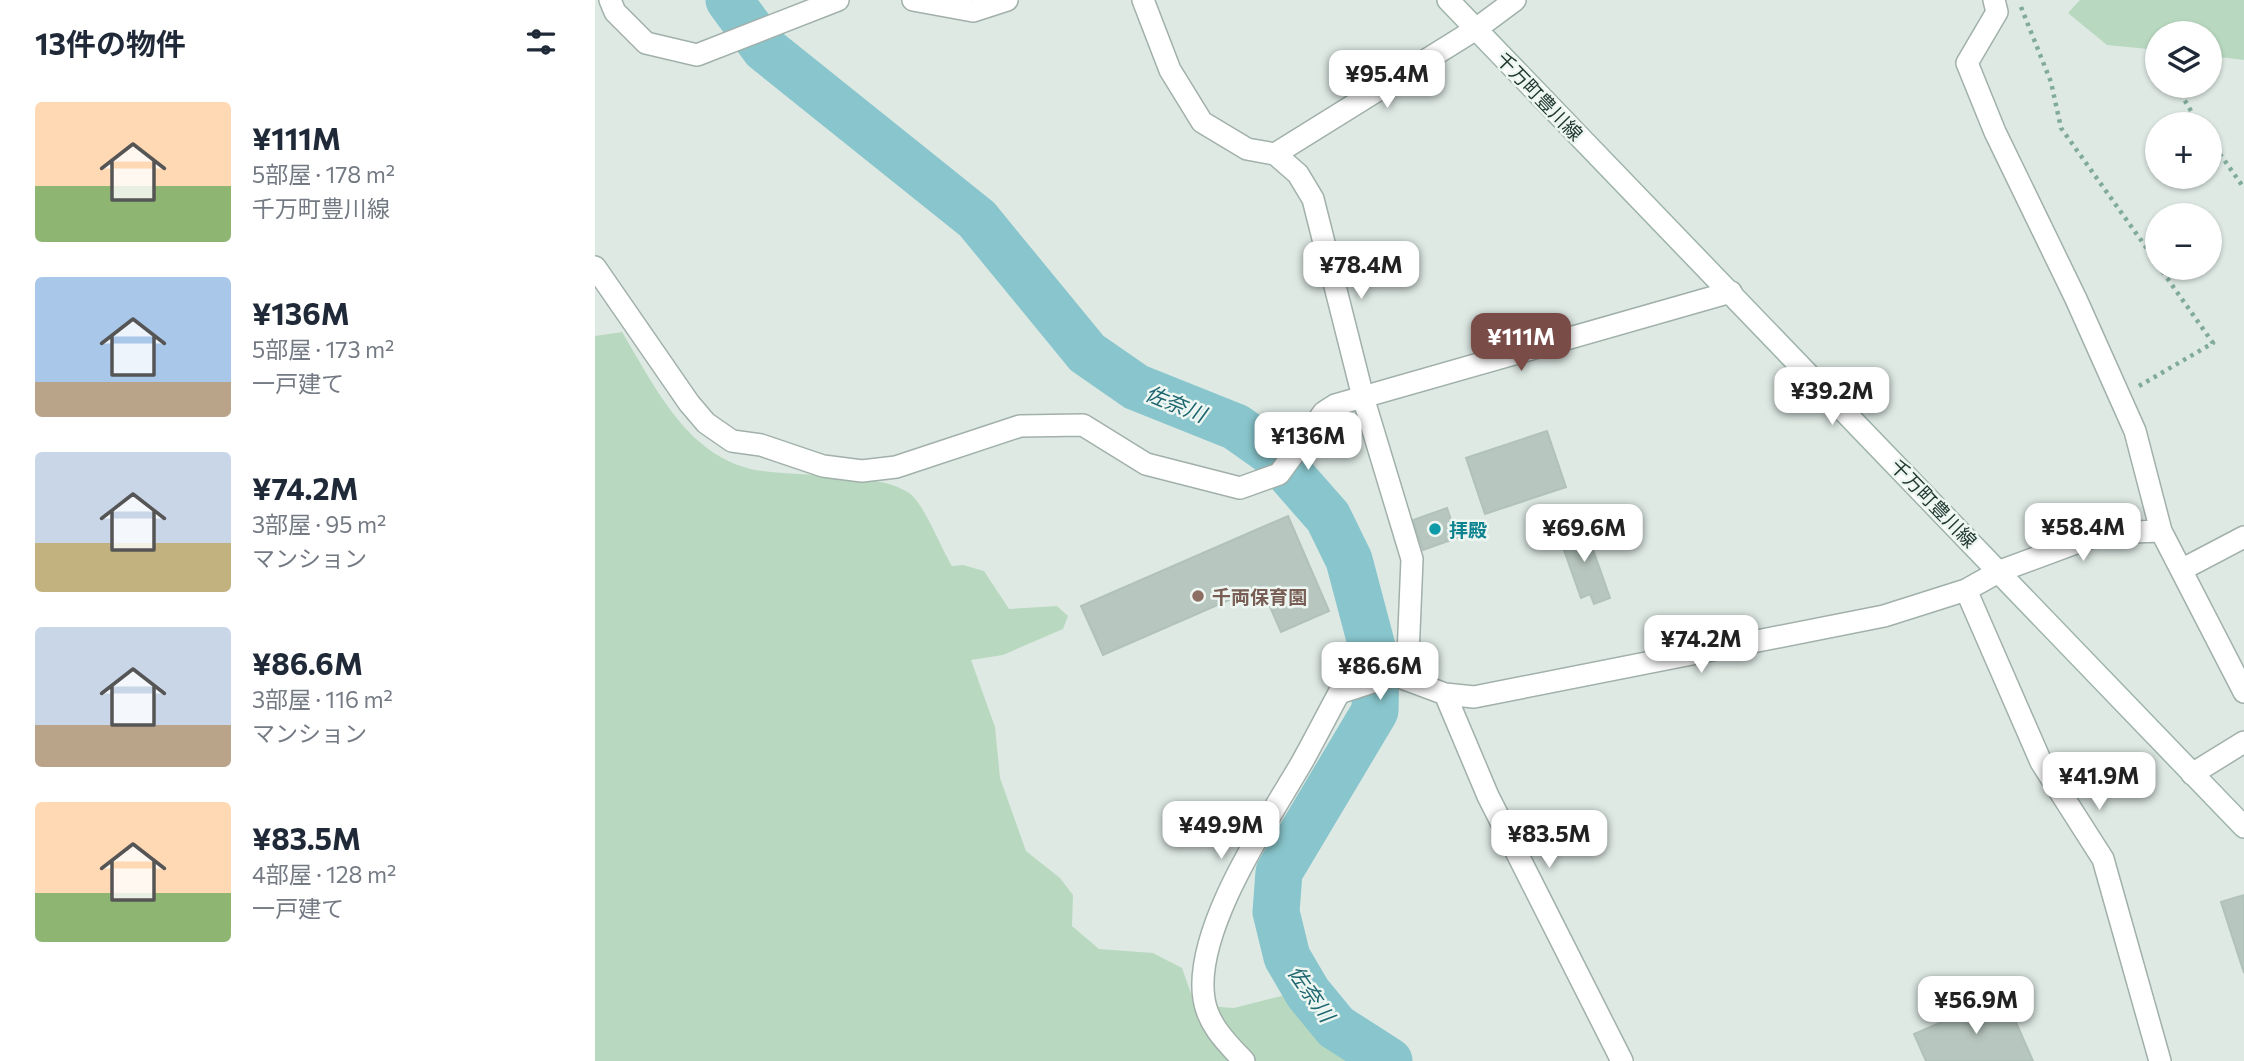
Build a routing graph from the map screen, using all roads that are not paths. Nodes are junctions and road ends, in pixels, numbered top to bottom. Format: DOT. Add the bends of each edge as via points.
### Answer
graph roads {
  1 [pos="610,0"];
  2 [pos="838,0"];
  3 [pos="913,0"];
  4 [pos="1007,0"];
  5 [pos="1143,0"];
  6 [pos="1448,0"];
  7 [pos="1515,0"];
  8 [pos="1994,0"];
  9 [pos="1476,29"];
  10 [pos="1275,154"];
  11 [pos="595,267"];
  12 [pos="1731,292"];
  13 [pos="1363,397"];
  14 [pos="2161,531"];
  15 [pos="2244,537"];
  16 [pos="2183,569"];
  17 [pos="2000,571"];
  18 [pos="1966,590"];
  19 [pos="1401,678"];
  20 [pos="2244,692"];
  21 [pos="1445,694"];
  22 [pos="2244,742"];
  23 [pos="2193,774"];
  24 [pos="2244,827"];
  25 [pos="1244,1061"];
  26 [pos="1622,1061"];
  27 [pos="2160,1061"];
  1 -- 2 [label="street" via="615,12 646,43 697,55"];
  3 -- 4 [label="street" via="973,11"];
  5 -- 10 [label="street" via="1170,71 1202,121 1247,149"];
  6 -- 9 [label="street, 千万町豊川線"];
  7 -- 9 [label="street"];
  8 -- 14 [label="street" via="1997,12 1967,62 2135,431"];
  9 -- 10 [label="street"];
  9 -- 12 [label="street, 千万町豊川線"];
  10 -- 13 [label="street" via="1298,174 1313,198"];
  11 -- 13 [label="street" via="706,423 732,441 761,444 823,466 862,471 934,457 1020,426 1083,425 1146,464 1240,488 1279,474 1324,412"];
  12 -- 13 [label="street"];
  12 -- 17 [label="street, 千万町豊川線"];
  13 -- 19 [label="street" via="1412,559"];
  14 -- 16 [label="street"];
  14 -- 17 [label="street" via="2103,533"];
  15 -- 16 [label="street"];
  16 -- 20 [label="street"];
  17 -- 18 [label="street"];
  17 -- 23 [label="street, 千万町豊川線"];
  18 -- 21 [label="street" via="1884,616 1700,654 1474,697"];
  18 -- 27 [label="street" via="2041,762 2103,859"];
  19 -- 21 [label="street"];
  19 -- 25 [label="street" via="1339,693 1244,862 1212,937 1205,971 1206,1007 1222,1038"];
  21 -- 26 [label="street" via="1488,796"];
  22 -- 23 [label="street"];
  23 -- 24 [label="street, 千万町豊川線"];
}
